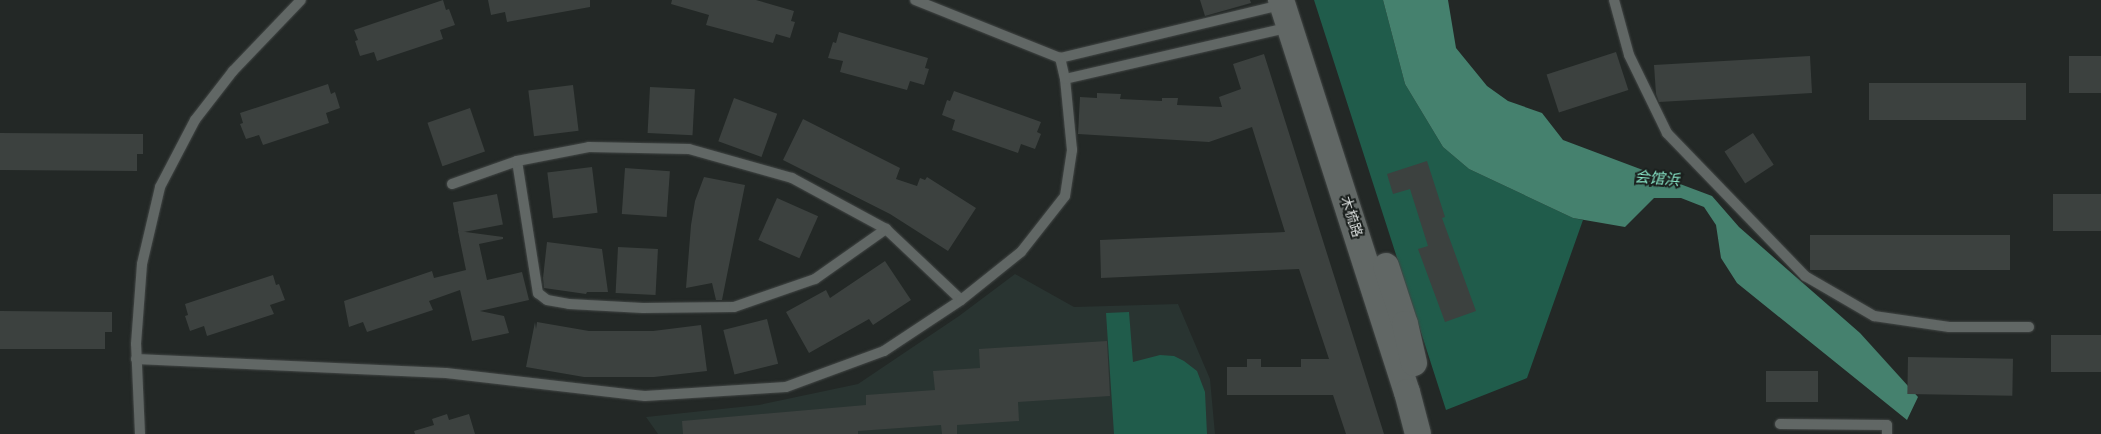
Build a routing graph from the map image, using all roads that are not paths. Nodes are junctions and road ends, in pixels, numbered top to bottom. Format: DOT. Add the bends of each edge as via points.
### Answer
graph roads {
  1 [pos="301,0"];
  2 [pos="914,0"];
  3 [pos="1614,0"];
  4 [pos="1287,8"];
  5 [pos="1060,58"];
  6 [pos="1065,79"];
  7 [pos="517,161"];
  8 [pos="452,184"];
  9 [pos="886,229"];
  10 [pos="961,300"];
  11 [pos="2029,327"];
  12 [pos="136,359"];
  13 [pos="1780,424"];
  14 [pos="140,434"];
  15 [pos="1418,434"];
  16 [pos="1431,434"];
  17 [pos="1887,434"];
  1 -- 12 [label="lane" via="233,71 194,120 160,186 142,264"];
  2 -- 5 [label="lane"];
  3 -- 11 [label="lane" via="1629,55 1667,133 1805,276 1874,316 1949,327"];
  4 -- 5 [label="lane"];
  4 -- 6 [label="lane"];
  4 -- 15 [label="street, 木梳路"];
  4 -- 16 [label="street, 木梳路" via="1405,324"];
  5 -- 6 [label="lane"];
  6 -- 10 [label="lane" via="1072,150 1065,196 1021,252"];
  7 -- 8 [label="lane"];
  7 -- 9 [label="lane" via="589,147 689,149 792,178"];
  7 -- 9 [label="lane" via="538,294 547,300 643,308 734,307 815,279"];
  9 -- 10 [label="lane"];
  10 -- 12 [label="lane" via="884,351 786,387 645,396 446,373"];
  12 -- 14 [label="lane"];
  13 -- 17 [label="lane" via="1887,425"];
}
